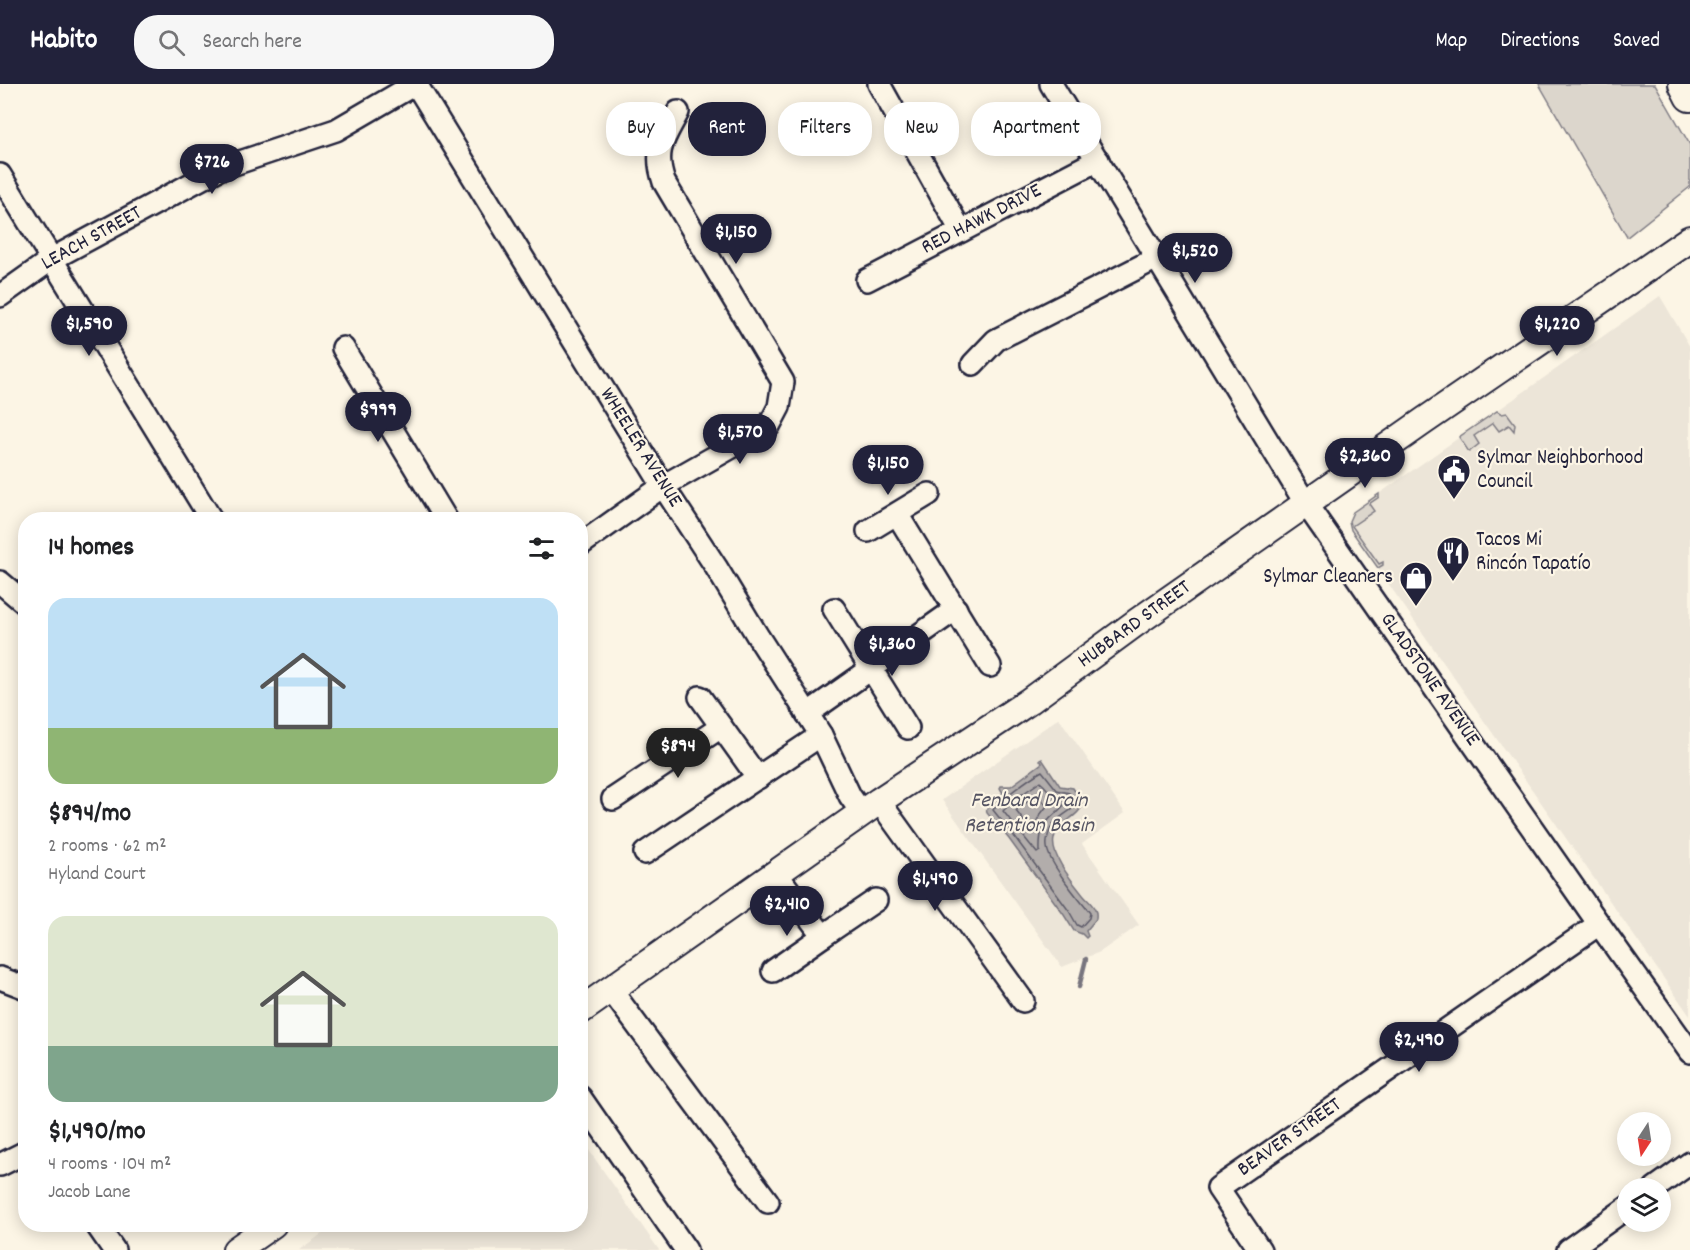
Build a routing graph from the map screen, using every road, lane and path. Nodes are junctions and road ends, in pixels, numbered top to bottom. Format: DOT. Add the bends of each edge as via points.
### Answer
graph roads {
  1 [pos="415,84"];
  2 [pos="879,84"];
  3 [pos="1051,84"];
  4 [pos="1684,84"];
  5 [pos="1690,96"];
  6 [pos="678,112"];
  7 [pos="1098,160"];
  8 [pos="0,175"];
  9 [pos="961,231"];
  10 [pos="1690,239"];
  11 [pos="1157,258"];
  12 [pos="52,259"];
  13 [pos="867,280"];
  14 [pos="0,296"];
  15 [pos="343,348"];
  16 [pos="974,364"];
  17 [pos="663,486"];
  18 [pos="929,494"];
  19 [pos="1306,504"];
  20 [pos="207,512"];
  21 [pos="442,512"];
  22 [pos="897,514"];
  23 [pos="868,531"];
  24 [pos="588,539"];
  25 [pos="0,582"];
  26 [pos="18,597"];
  27 [pos="834,609"];
  28 [pos="956,609"];
  29 [pos="990,666"];
  30 [pos="871,669"];
  31 [pos="700,697"];
  32 [pos="807,714"];
  33 [pos="721,726"];
  34 [pos="908,728"];
  35 [pos="820,735"];
  36 [pos="758,778"];
  37 [pos="613,800"];
  38 [pos="870,807"];
  39 [pos="645,854"];
  40 [pos="776,873"];
  41 [pos="876,900"];
  42 [pos="1599,924"];
  43 [pos="823,936"];
  44 [pos="773,971"];
  45 [pos="0,978"];
  46 [pos="18,985"];
  47 [pos="611,990"];
  48 [pos="1023,1001"];
  49 [pos="588,1006"];
  50 [pos="1690,1052"];
  51 [pos="588,1109"];
  52 [pos="18,1156"];
  53 [pos="1690,1163"];
  54 [pos="0,1165"];
  55 [pos="1669,1178"];
  56 [pos="768,1202"];
  57 [pos="1617,1216"];
  58 [pos="102,1232"];
  59 [pos="262,1232"];
  60 [pos="114,1250"];
  61 [pos="236,1250"];
  62 [pos="686,1250"];
  63 [pos="1260,1250"];
  64 [pos="1568,1250"];
  1 -- 12 [label="street, LEACH STREET" via="336,130 219,169"];
  1 -- 17 [label="street, WHEELER AVENUE"];
  2 -- 9 [label="street"];
  3 -- 7 [label="street, GLADSTONE AVENUE"];
  4 -- 5 [label="highway"];
  6 -- 17 [label="street" via="660,147 663,182 783,382 779,407 769,426"];
  7 -- 9 [label="street, RED HAWK DRIVE"];
  7 -- 11 [label="street, GLADSTONE AVENUE"];
  8 -- 12 [label="street"];
  9 -- 13 [label="street, RED HAWK DRIVE"];
  10 -- 19 [label="main road, HUBBARD STREET"];
  11 -- 16 [label="street" via="996,340"];
  11 -- 19 [label="street, GLADSTONE AVENUE"];
  12 -- 14 [label="street, LEACH STREET"];
  12 -- 20 [label="street"];
  15 -- 21 [label="street"];
  17 -- 24 [label="street"];
  17 -- 32 [label="street, WHEELER AVENUE"];
  18 -- 22 [label="street"];
  19 -- 38 [label="main road, HUBBARD STREET" via="1028,702"];
  19 -- 42 [label="street, GLADSTONE AVENUE"];
  22 -- 23 [label="street"];
  22 -- 28 [label="street"];
  25 -- 26 [label="street"];
  27 -- 30 [label="street"];
  28 -- 29 [label="street"];
  28 -- 30 [label="street"];
  30 -- 32 [label="street"];
  30 -- 34 [label="street"];
  31 -- 33 [label="street"];
  32 -- 35 [label="street, WHEELER AVENUE"];
  33 -- 36 [label="street"];
  33 -- 37 [label="street"];
  35 -- 36 [label="street"];
  35 -- 38 [label="street, WHEELER AVENUE" via="850,796"];
  36 -- 39 [label="street"];
  38 -- 40 [label="main road, HUBBARD STREET"];
  38 -- 48 [label="street, WHEELER AVENUE"];
  40 -- 43 [label="street"];
  40 -- 47 [label="main road, HUBBARD STREET"];
  41 -- 43 [label="street"];
  42 -- 50 [label="street, GLADSTONE AVENUE"];
  42 -- 63 [label="street, BEAVER STREET" via="1218,1188"];
  43 -- 44 [label="street"];
  45 -- 46 [label="street"];
  47 -- 49 [label="main road, HUBBARD STREET"];
  47 -- 56 [label="street"];
  51 -- 62 [label="street"];
  52 -- 54 [label="street"];
  53 -- 55 [label="street"];
  57 -- 64 [label="street"];
  58 -- 60 [label="street"];
  59 -- 61 [label="main road"];
}
